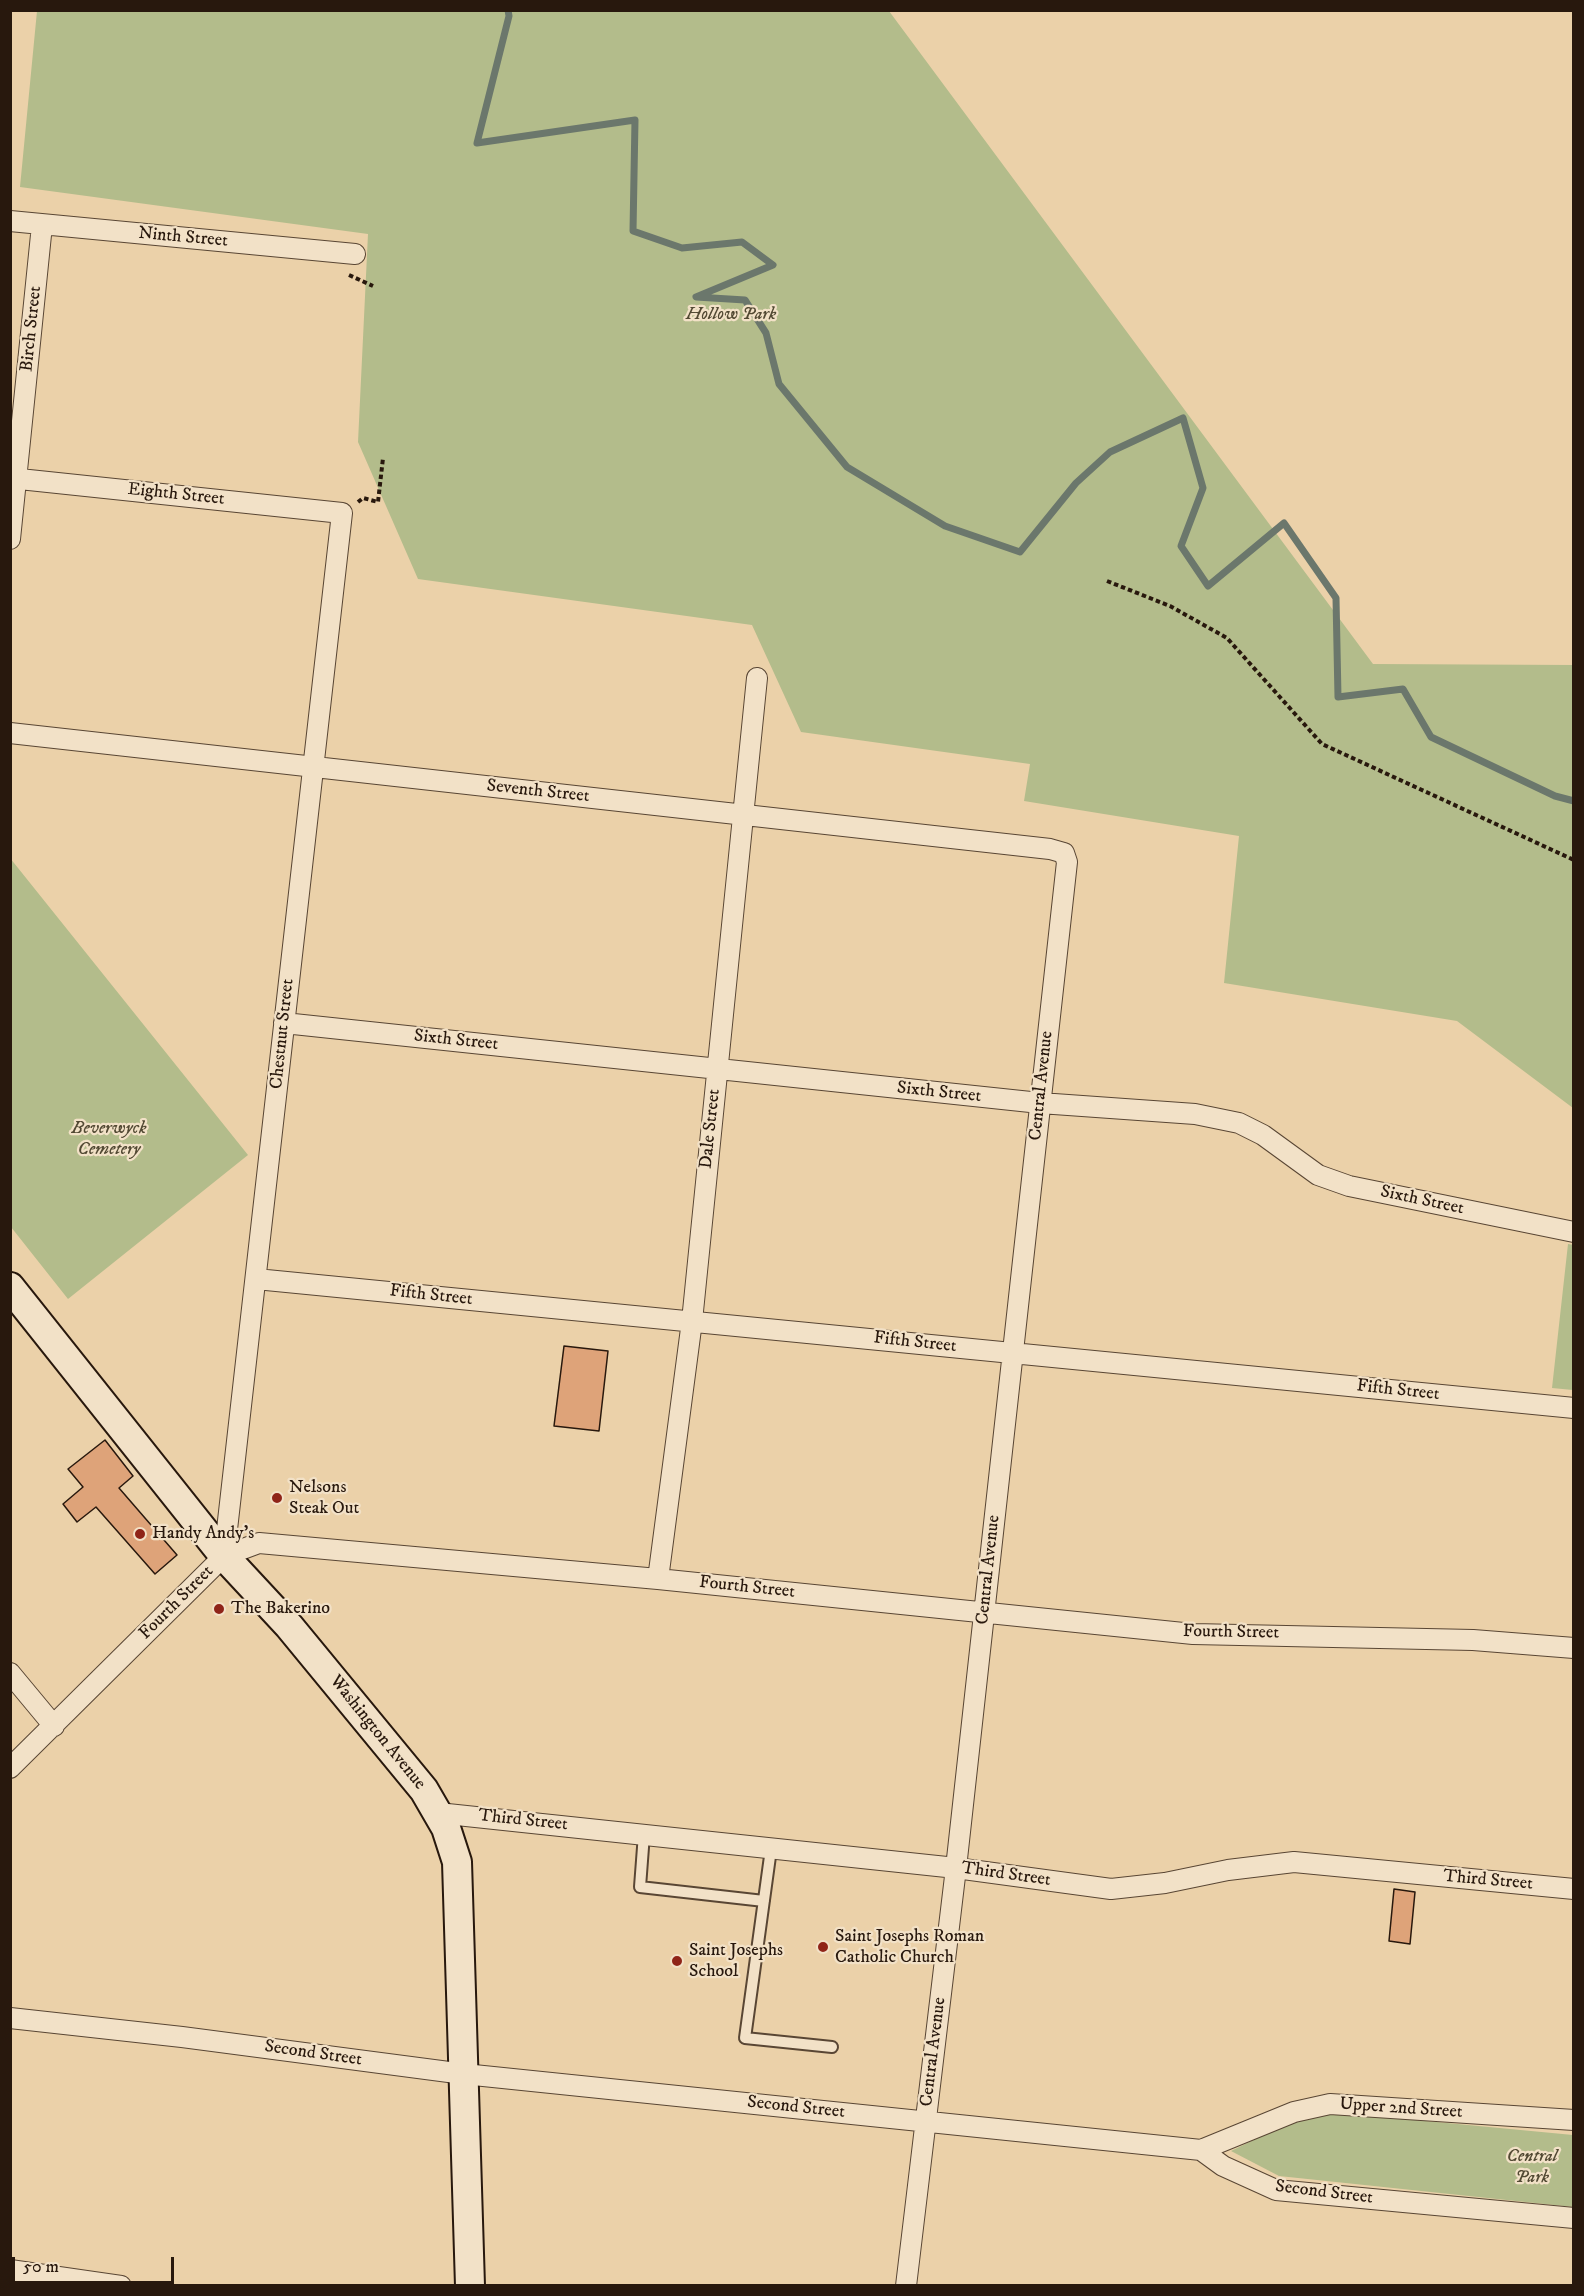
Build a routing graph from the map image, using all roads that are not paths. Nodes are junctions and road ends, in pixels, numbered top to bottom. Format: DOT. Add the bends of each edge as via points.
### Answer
graph roads {
  1 [pos="10,221"];
  2 [pos="42,225"];
  3 [pos="355,254"];
  4 [pos="14,478"];
  5 [pos="342,513"];
  6 [pos="10,539"];
  7 [pos="757,678"];
  8 [pos="10,733"];
  9 [pos="314,767"];
  10 [pos="743,814"];
  11 [pos="1064,853"];
  12 [pos="285,1023"];
  13 [pos="717,1069"];
  14 [pos="1040,1103"];
  15 [pos="1574,1232"];
  16 [pos="256,1279"];
  17 [pos="10,1287"];
  18 [pos="692,1321"];
  19 [pos="1013,1353"];
  20 [pos="1574,1408"];
  21 [pos="224,1556"];
  22 [pos="658,1579"];
  23 [pos="985,1612"];
  24 [pos="1574,1648"];
  25 [pos="10,1673"];
  26 [pos="54,1726"];
  27 [pos="10,1768"];
  28 [pos="438,1813"];
  29 [pos="644,1834"];
  30 [pos="771,1849"];
  31 [pos="957,1868"];
  32 [pos="1574,1888"];
  33 [pos="764,1901"];
  34 [pos="10,2018"];
  35 [pos="832,2047"];
  36 [pos="464,2074"];
  37 [pos="1574,2120"];
  38 [pos="926,2121"];
  39 [pos="1201,2150"];
  40 [pos="1574,2218"];
  41 [pos="10,2270"];
  42 [pos="121,2286"];
  43 [pos="470,2286"];
  44 [pos="906,2286"];
  1 -- 2 [label="street, Ninth Street"];
  2 -- 3 [label="street, Ninth Street"];
  2 -- 4 [label="street, Birch Street"];
  4 -- 5 [label="street, Eighth Street"];
  4 -- 6 [label="street, Birch Street"];
  5 -- 9 [label="street, Chestnut Street"];
  7 -- 10 [label="street, Dale Street"];
  8 -- 9 [label="street, Seventh Street"];
  9 -- 10 [label="street, Seventh Street"];
  9 -- 12 [label="street, Chestnut Street"];
  10 -- 11 [label="street, Seventh Street"];
  10 -- 13 [label="street, Dale Street"];
  11 -- 14 [label="street, Central Avenue" via="1067,862"];
  12 -- 13 [label="street, Sixth Street"];
  12 -- 16 [label="street, Chestnut Street"];
  13 -- 14 [label="street, Sixth Street"];
  13 -- 18 [label="street, Dale Street"];
  14 -- 15 [label="street, Sixth Street" via="1195,1114 1239,1123 1263,1135 1317,1175 1349,1186"];
  14 -- 19 [label="street, Central Avenue"];
  16 -- 18 [label="street, Fifth Street"];
  16 -- 21 [label="street, Chestnut Street"];
  17 -- 21 [label="street, Washington Avenue"];
  18 -- 19 [label="street, Fifth Street"];
  18 -- 22 [label="street, Dale Street"];
  19 -- 20 [label="street, Fifth Street"];
  19 -- 23 [label="street, Central Avenue"];
  21 -- 22 [label="street, Fourth Street" via="258,1543 273,1543"];
  21 -- 26 [label="street, Fourth Street"];
  21 -- 28 [label="street, Washington Avenue" via="289,1626 424,1790"];
  22 -- 23 [label="street, Fourth Street"];
  23 -- 24 [label="street, Fourth Street" via="1193,1634 1473,1640"];
  23 -- 31 [label="street, Central Avenue"];
  25 -- 26 [label="street"];
  26 -- 27 [label="street, Fourth Street"];
  28 -- 29 [label="street, Third Street"];
  28 -- 36 [label="street, Washington Avenue" via="457,1863"];
  29 -- 30 [label="street, Third Street"];
  29 -- 33 [label="lane" via="640,1887"];
  30 -- 31 [label="street, Third Street"];
  30 -- 33 [label="lane"];
  31 -- 32 [label="street, Third Street" via="1111,1889 1294,1862"];
  31 -- 38 [label="street, Central Avenue"];
  33 -- 35 [label="lane" via="745,2038"];
  34 -- 36 [label="street, Second Street"];
  36 -- 38 [label="street, Second Street"];
  36 -- 43 [label="street, Washington Avenue"];
  37 -- 39 [label="street, Upper 2nd Street" via="1330,2104 1294,2112"];
  38 -- 39 [label="street, Second Street"];
  38 -- 44 [label="street, Central Avenue"];
  39 -- 40 [label="street, Second Street" via="1223,2166 1276,2190"];
  41 -- 42 [label="street"];
}
